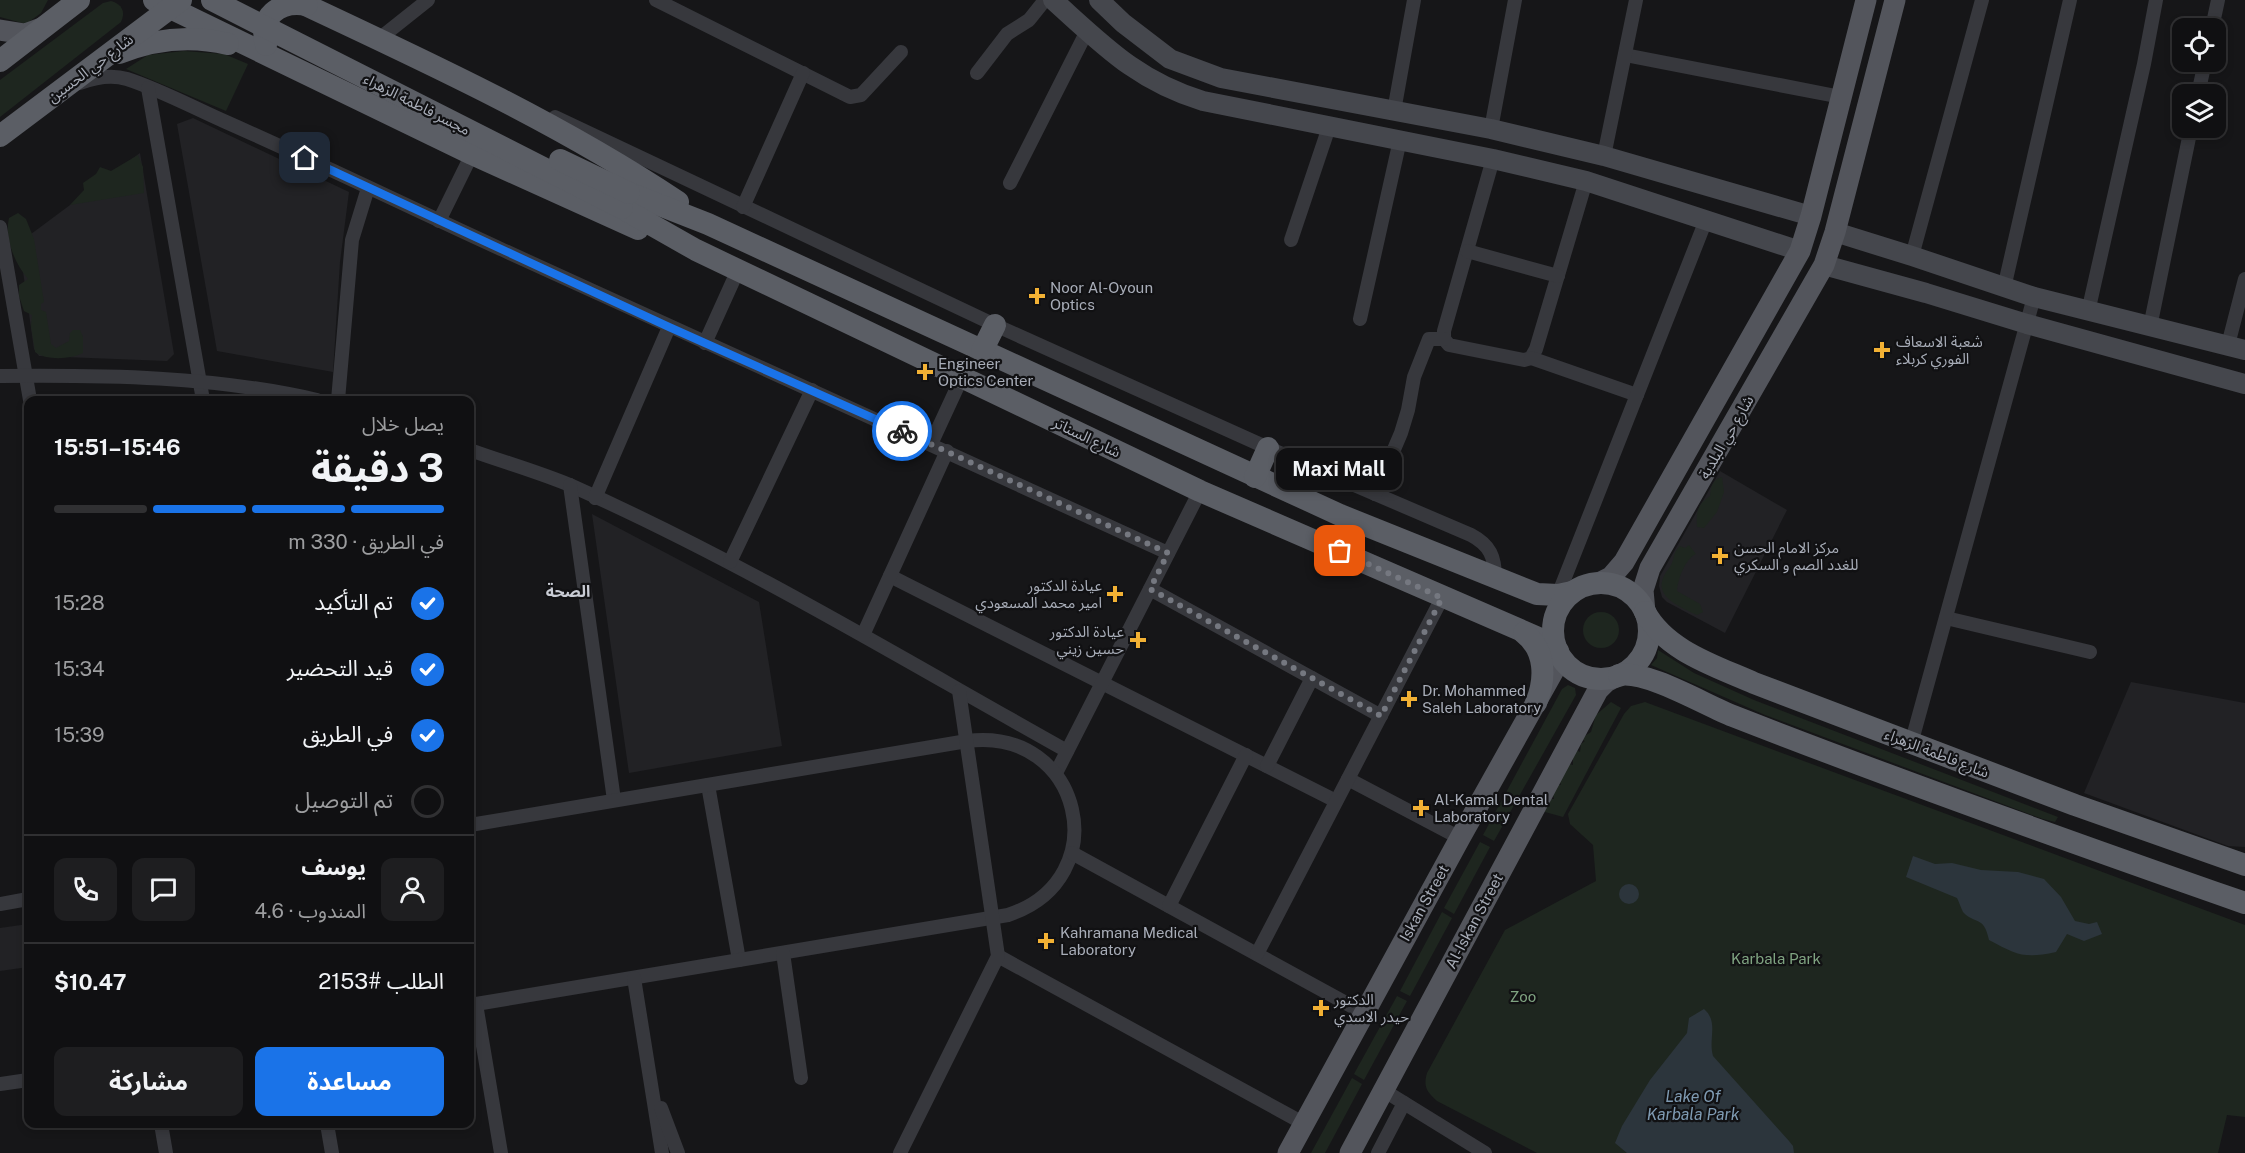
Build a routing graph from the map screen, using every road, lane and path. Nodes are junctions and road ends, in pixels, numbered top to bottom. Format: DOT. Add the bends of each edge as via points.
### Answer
graph roads {
  1 [pos="65,0"];
  2 [pos="80,0"];
  3 [pos="212,0"];
  4 [pos="246,0"];
  5 [pos="428,0"];
  6 [pos="656,0"];
  7 [pos="1045,0"];
  8 [pos="1053,0"];
  9 [pos="1099,0"];
  10 [pos="1414,0"];
  11 [pos="1515,0"];
  12 [pos="1636,0"];
  13 [pos="1866,0"];
  14 [pos="1895,0"];
  15 [pos="1982,0"];
  16 [pos="2070,0"];
  17 [pos="2156,0"];
  18 [pos="2218,0"];
  19 [pos="168,3"];
  20 [pos="301,3"];
  21 [pos="2214,18"];
  22 [pos="48,25"];
  23 [pos="0,30"];
  24 [pos="1087,31"];
  25 [pos="379,39"];
  26 [pos="902,52"];
  27 [pos="1625,54"];
  28 [pos="0,61"];
  29 [pos="280,62"];
  30 [pos="94,66"];
  31 [pos="803,73"];
  32 [pos="976,73"];
  33 [pos="148,88"];
  34 [pos="61,91"];
  35 [pos="1841,97"];
  36 [pos="507,103"];
  37 [pos="1394,111"];
  38 [pos="1329,127"];
  39 [pos="1491,129"];
  40 [pos="0,136"];
  41 [pos="2189,138"];
  42 [pos="1400,140"];
  43 [pos="472,154"];
  44 [pos="1604,156"];
  45 [pos="1493,159"];
  46 [pos="1586,181"];
  47 [pos="1010,183"];
  48 [pos="368,188"];
  49 [pos="626,201"];
  50 [pos="743,207"];
  51 [pos="1811,216"];
  52 [pos="1706,220"];
  53 [pos="439,221"];
  54 [pos="708,224"];
  55 [pos="0,227"];
  56 [pos="1835,232"];
  57 [pos="1291,240"];
  58 [pos="696,250"];
  59 [pos="1467,251"];
  60 [pos="1800,251"];
  61 [pos="1912,256"];
  62 [pos="1824,265"];
  63 [pos="738,270"];
  64 [pos="1558,276"];
  65 [pos="2245,279"];
  66 [pos="2004,288"];
  67 [pos="2034,297"];
  68 [pos="2088,312"];
  69 [pos="1360,319"];
  70 [pos="2026,324"];
  71 [pos="995,325"];
  72 [pos="669,327"];
  73 [pos="2150,327"];
  74 [pos="1444,339"];
  75 [pos="705,343"];
  76 [pos="2236,348"];
  77 [pos="982,351"];
  78 [pos="1531,358"];
  79 [pos="1729,375"];
  80 [pos="0,376"];
  81 [pos="26,376"];
  82 [pos="962,377"];
  83 [pos="199,381"];
  84 [pos="2245,384"];
  85 [pos="1754,388"];
  86 [pos="812,390"];
  87 [pos="1637,395"];
  88 [pos="29,396"];
  89 [pos="201,396"];
  90 [pos="295,396"];
  91 [pos="338,396"];
  92 [pos="1716,398"];
  93 [pos="1742,410"];
  94 [pos="931,444"];
  95 [pos="1268,448"];
  96 [pos="474,451"];
  97 [pos="947,451"];
  98 [pos="1255,477"];
  99 [pos="570,485"];
  100 [pos="1200,491"];
  101 [pos="1375,494"];
  102 [pos="596,498"];
  103 [pos="1340,514"];
  104 [pos="1385,534"];
  105 [pos="1324,544"];
  106 [pos="1168,553"];
  107 [pos="730,562"];
  108 [pos="1371,566"];
  109 [pos="890,576"];
  110 [pos="1495,578"];
  111 [pos="1599,583"];
  112 [pos="1150,589"];
  113 [pos="1565,594"];
  114 [pos="1442,598"];
  115 [pos="1645,612"];
  116 [pos="1946,618"];
  117 [pos="1518,629"];
  118 [pos="863,635"];
  119 [pos="1558,652"];
  120 [pos="2090,652"];
  121 [pos="1629,675"];
  122 [pos="1312,678"];
  123 [pos="1102,683"];
  124 [pos="959,691"];
  125 [pos="1536,703"];
  126 [pos="1381,716"];
  127 [pos="967,741"];
  128 [pos="1911,744"];
  129 [pos="1067,751"];
  130 [pos="1246,756"];
  131 [pos="1267,766"];
  132 [pos="1056,773"];
  133 [pos="1348,779"];
  134 [pos="708,784"];
  135 [pos="614,800"];
  136 [pos="1336,801"];
  137 [pos="2064,801"];
  138 [pos="2095,812"];
  139 [pos="474,824"];
  140 [pos="2049,835"];
  141 [pos="1460,838"];
  142 [pos="2080,846"];
  143 [pos="1072,853"];
  144 [pos="2245,865"];
  145 [pos="24,900"];
  146 [pos="2245,903"];
  147 [pos="0,904"];
  148 [pos="1169,906"];
  149 [pos="993,918"];
  150 [pos="783,953"];
  151 [pos="1257,954"];
  152 [pos="998,956"];
  153 [pos="739,960"];
  154 [pos="634,978"];
  155 [pos="474,1005"];
  156 [pos="474,1010"];
  157 [pos="1364,1013"];
  158 [pos="649,1069"];
  159 [pos="801,1078"];
  160 [pos="24,1081"];
  161 [pos="0,1084"];
  162 [pos="1383,1090"];
  163 [pos="1404,1103"];
  164 [pos="1303,1123"];
  165 [pos="162,1128"];
  166 [pos="328,1128"];
  167 [pos="166,1153"];
  168 [pos="332,1153"];
  169 [pos="501,1153"];
  170 [pos="662,1153"];
  171 [pos="678,1153"];
  172 [pos="900,1153"];
  173 [pos="1288,1153"];
  174 [pos="1350,1153"];
  175 [pos="1378,1153"];
  176 [pos="1485,1153"];
  1 -- 22 [label="highway"];
  2 -- 22 [label="highway"];
  3 -- 49 [label="highway, مجسر فاطمة الزهراء, bridge"];
  4 -- 49 [label="highway, مجسر فاطمة الزهراء, bridge"];
  5 -- 25 [label="street"];
  6 -- 31 [label="street"];
  7 -- 32 [label="street" via="1029,20 1007,34"];
  8 -- 24 [label="main road"];
  9 -- 37 [label="main road" via="1170,59 1221,78"];
  10 -- 37 [label="street"];
  11 -- 39 [label="street"];
  12 -- 27 [label="street"];
  13 -- 35 [label="main road"];
  14 -- 56 [label="main road"];
  15 -- 61 [label="street"];
  16 -- 66 [label="street"];
  17 -- 68 [label="street"];
  18 -- 21 [label="street"];
  19 -- 29 [label="highway"];
  19 -- 30 [label="highway, شارع حي الحسين"];
  20 -- 25 [label="highway"];
  20 -- 29 [label="highway" via="284,4 266,20 265,44"];
  22 -- 23 [label="main road" via="25,34"];
  22 -- 28 [label="highway"];
  24 -- 38 [label="main road" via="1133,69 1183,95"];
  24 -- 47 [label="street"];
  25 -- 36 [label="highway"];
  26 -- 31 [label="street" via="858,97 850,97"];
  27 -- 35 [label="street"];
  27 -- 44 [label="street"];
  29 -- 30 [label="highway" via="225,43 181,39 140,46"];
  29 -- 43 [label="highway"];
  30 -- 34 [label="highway, شارع حي الحسين"];
  31 -- 50 [label="street"];
  33 -- 34 [label="street" via="105,77"];
  33 -- 48 [label="street"];
  33 -- 83 [label="street"];
  34 -- 40 [label="highway, شارع حي الحسين"];
  35 -- 51 [label="main road"];
  36 -- 50 [label="street" via="546,112"];
  36 -- 54 [label="highway" via="611,160"];
  37 -- 39 [label="main road"];
  38 -- 42 [label="main road"];
  38 -- 57 [label="street"];
  39 -- 44 [label="main road"];
  41 -- 73 [label="street"];
  42 -- 45 [label="main road"];
  42 -- 69 [label="street"];
  43 -- 53 [label="street"];
  43 -- 58 [label="highway" via="615,220"];
  44 -- 51 [label="main road"];
  45 -- 46 [label="main road"];
  45 -- 59 [label="street"];
  46 -- 52 [label="main road"];
  46 -- 64 [label="street"];
  48 -- 53 [label="street"];
  48 -- 91 [label="street" via="352,240"];
  49 -- 54 [label="highway"];
  49 -- 58 [label="highway, شارع السناتر"];
  50 -- 71 [label="street"];
  51 -- 60 [label="main road, شارع حي البلدية"];
  52 -- 60 [label="main road"];
  52 -- 87 [label="street"];
  53 -- 72 [label="street"];
  54 -- 77 [label="highway"];
  55 -- 81 [label="street"];
  56 -- 61 [label="main road"];
  56 -- 62 [label="main road, شارع حي البلدية"];
  58 -- 63 [label="highway, شارع السناتر"];
  59 -- 64 [label="street"];
  59 -- 74 [label="street"];
  60 -- 79 [label="main road, شارع حي البلدية"];
  61 -- 66 [label="main road"];
  62 -- 70 [label="main road"];
  62 -- 85 [label="main road, شارع حي البلدية"];
  63 -- 75 [label="street"];
  63 -- 82 [label="highway, شارع السناتر"];
  64 -- 78 [label="street"];
  65 -- 76 [label="street"];
  66 -- 67 [label="main road"];
  67 -- 68 [label="main road"];
  67 -- 70 [label="street"];
  68 -- 73 [label="main road"];
  70 -- 84 [label="main road"];
  70 -- 116 [label="street"];
  71 -- 77 [label="highway"];
  71 -- 95 [label="street"];
  72 -- 75 [label="street"];
  72 -- 102 [label="street"];
  73 -- 76 [label="main road"];
  74 -- 78 [label="street" via="1458,347 1524,360"];
  74 -- 101 [label="street" via="1429,339 1414,376 1401,433"];
  75 -- 86 [label="street"];
  77 -- 98 [label="highway"];
  78 -- 87 [label="street"];
  79 -- 85 [label="main road" via="1736,385"];
  79 -- 92 [label="main road, شارع حي البلدية"];
  80 -- 81 [label="street"];
  81 -- 83 [label="street"];
  81 -- 88 [label="street"];
  82 -- 94 [label="street"];
  82 -- 100 [label="highway, شارع السناتر"];
  83 -- 89 [label="street"];
  83 -- 90 [label="street"];
  85 -- 93 [label="main road, شارع حي البلدية"];
  86 -- 94 [label="street"];
  86 -- 107 [label="street"];
  87 -- 113 [label="street"];
  92 -- 93 [label="main road" via="1728,397"];
  92 -- 111 [label="main road, شارع حي البلدية" via="1622,566"];
  93 -- 115 [label="main road, شارع حي البلدية" via="1650,568 1643,590"];
  94 -- 97 [label="street"];
  95 -- 98 [label="highway"];
  95 -- 101 [label="street"];
  96 -- 99 [label="street"];
  97 -- 106 [label="street"];
  97 -- 109 [label="street"];
  98 -- 103 [label="highway"];
  99 -- 102 [label="street"];
  99 -- 135 [label="street"];
  100 -- 105 [label="highway, شارع السناتر"];
  100 -- 106 [label="street"];
  101 -- 110 [label="street" via="1481,541 1493,557"];
  102 -- 107 [label="street"];
  103 -- 104 [label="highway"];
  103 -- 105 [label="highway" via="1347,524 1347,535 1340,544"];
  104 -- 108 [label="highway" via="1373,535 1364,544 1364,556"];
  104 -- 110 [label="highway"];
  105 -- 108 [label="highway, شارع السناتر"];
  106 -- 112 [label="street"];
  107 -- 118 [label="street"];
  108 -- 114 [label="highway, شارع السناتر"];
  109 -- 118 [label="street"];
  109 -- 123 [label="street"];
  110 -- 113 [label="highway" via="1537,594"];
  111 -- 113 [label="highway"];
  111 -- 115 [label="highway" via="1621,587"];
  112 -- 122 [label="street"];
  112 -- 123 [label="street"];
  113 -- 119 [label="highway" via="1555,619"];
  114 -- 117 [label="highway, شارع السناتر"];
  114 -- 126 [label="street"];
  115 -- 121 [label="highway" via="1648,642"];
  115 -- 128 [label="highway, شارع فاطمة الزهراء" via="1673,642 1712,664"];
  116 -- 120 [label="street"];
  116 -- 128 [label="street"];
  117 -- 119 [label="highway, شارع السناتر" via="1550,643"];
  117 -- 125 [label="highway" via="1534,642 1541,660 1543,679"];
  118 -- 124 [label="street"];
  119 -- 121 [label="highway" via="1568,665 1592,678"];
  119 -- 125 [label="main road, Iskan Street" via="1558,663"];
  121 -- 140 [label="highway"];
  121 -- 162 [label="main road, Al-Iskan Street" via="1606,682 1598,690"];
  122 -- 126 [label="street"];
  122 -- 131 [label="street"];
  123 -- 129 [label="street"];
  123 -- 130 [label="street"];
  124 -- 127 [label="street"];
  124 -- 129 [label="street"];
  125 -- 141 [label="main road, Iskan Street"];
  126 -- 133 [label="street"];
  127 -- 132 [label="street" via="987,739 1013,744 1036,755"];
  127 -- 134 [label="street"];
  127 -- 149 [label="street"];
  128 -- 137 [label="highway, شارع فاطمة الزهراء"];
  129 -- 132 [label="street"];
  130 -- 131 [label="street"];
  130 -- 148 [label="street"];
  131 -- 136 [label="street"];
  132 -- 143 [label="street" via="1073,813"];
  133 -- 136 [label="street"];
  133 -- 141 [label="street"];
  134 -- 135 [label="street"];
  134 -- 153 [label="street"];
  135 -- 139 [label="street"];
  136 -- 151 [label="street"];
  137 -- 138 [label="highway, شارع فاطمة الزهراء"];
  137 -- 140 [label="highway" via="2064,824"];
  138 -- 142 [label="highway" via="2080,823"];
  138 -- 144 [label="highway, شارع فاطمة الزهراء"];
  140 -- 142 [label="highway"];
  141 -- 157 [label="main road, Iskan Street"];
  142 -- 146 [label="highway"];
  143 -- 148 [label="street"];
  143 -- 149 [label="street" via="1060,878 1046,894 1018,911"];
  145 -- 147 [label="street"];
  148 -- 151 [label="street"];
  149 -- 150 [label="street"];
  149 -- 152 [label="street"];
  150 -- 153 [label="street"];
  150 -- 159 [label="street"];
  151 -- 157 [label="street"];
  152 -- 164 [label="street"];
  152 -- 172 [label="street"];
  153 -- 154 [label="street"];
  154 -- 155 [label="street"];
  154 -- 158 [label="street"];
  156 -- 169 [label="street"];
  157 -- 164 [label="main road, Iskan Street"];
  158 -- 170 [label="street"];
  158 -- 171 [label="street"];
  160 -- 161 [label="street"];
  162 -- 163 [label="street"];
  162 -- 174 [label="main road, Al-Iskan Street"];
  163 -- 175 [label="street"];
  163 -- 176 [label="street"];
  164 -- 173 [label="main road, Iskan Street"];
  165 -- 167 [label="street"];
  166 -- 168 [label="street"];
}
